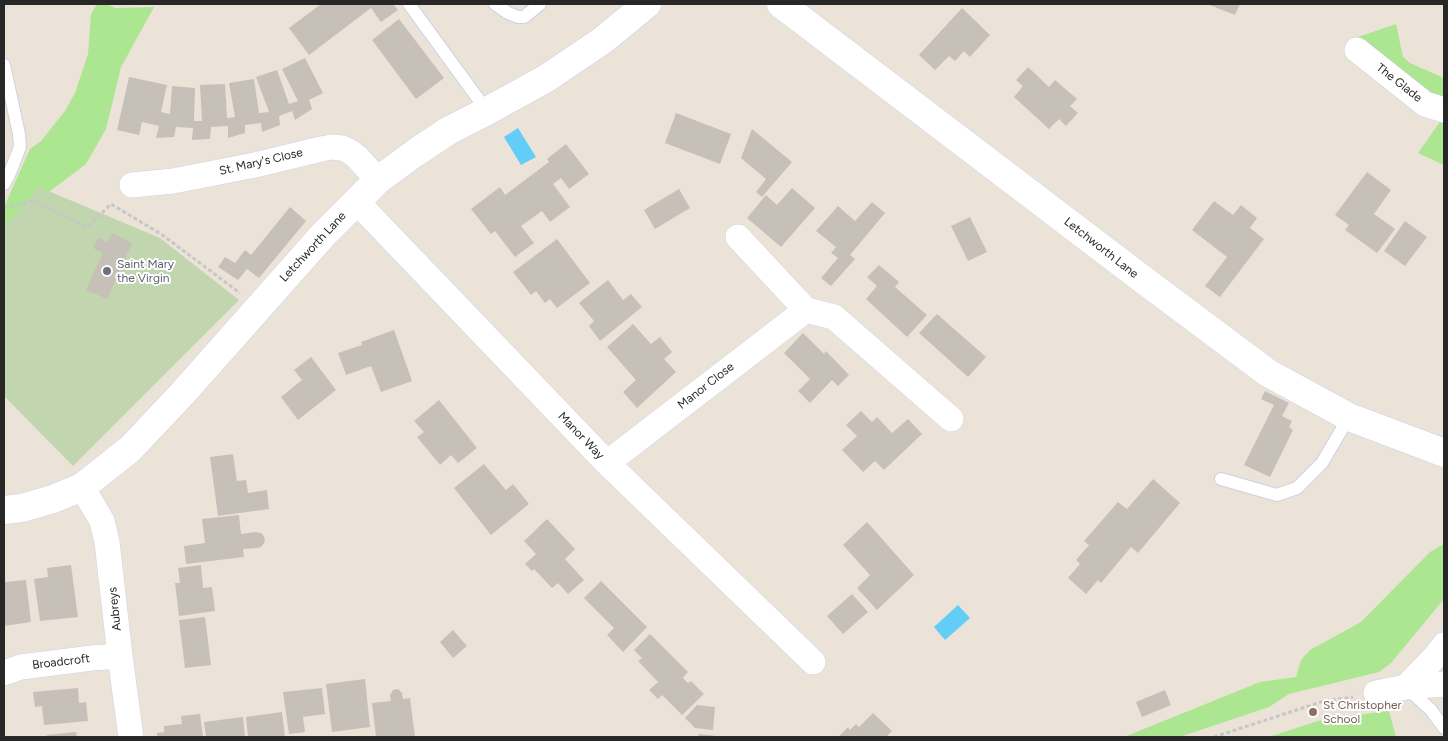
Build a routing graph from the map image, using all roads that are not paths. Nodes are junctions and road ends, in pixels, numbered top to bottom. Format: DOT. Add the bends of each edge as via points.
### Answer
graph roads {
  1 [pos="409,4"];
  2 [pos="496,4"];
  3 [pos="540,4"];
  4 [pos="648,4"];
  5 [pos="781,4"];
  6 [pos="1357,50"];
  7 [pos="4,66"];
  8 [pos="1444,110"];
  9 [pos="486,111"];
  10 [pos="378,180"];
  11 [pos="4,184"];
  12 [pos="132,185"];
  13 [pos="356,201"];
  14 [pos="738,237"];
  15 [pos="806,310"];
  16 [pos="1349,417"];
  17 [pos="951,419"];
  18 [pos="1444,453"];
  19 [pos="607,463"];
  20 [pos="1221,479"];
  21 [pos="82,487"];
  22 [pos="4,510"];
  23 [pos="1444,644"];
  24 [pos="120,656"];
  25 [pos="813,662"];
  26 [pos="4,673"];
  27 [pos="1444,684"];
  28 [pos="1406,687"];
  29 [pos="1376,693"];
  30 [pos="1444,728"];
  31 [pos="131,737"];
  1 -- 9 [label="lane"];
  2 -- 3 [label="lane" via="518,17"];
  4 -- 9 [label="street, Letchworth Lane" via="547,78"];
  5 -- 16 [label="street, Letchworth Lane" via="1268,373"];
  6 -- 8 [label="street, The Glade" via="1425,104"];
  7 -- 11 [label="lane" via="20,147"];
  9 -- 10 [label="street, Letchworth Lane" via="415,152"];
  10 -- 12 [label="street, St. Mary's Close" via="349,151 332,147 173,181"];
  10 -- 13 [label="street, Letchworth Lane"];
  13 -- 19 [label="street, Manor Way"];
  13 -- 21 [label="street, Letchworth Lane" via="130,449"];
  14 -- 15 [label="street"];
  15 -- 17 [label="street" via="834,317"];
  15 -- 19 [label="street, Manor Close"];
  16 -- 18 [label="street, Letchworth Lane"];
  16 -- 20 [label="lane" via="1322,463 1297,488 1277,495"];
  19 -- 25 [label="street, Manor Way"];
  21 -- 22 [label="street, Letchworth Lane" via="53,499"];
  21 -- 24 [label="street, Aubreys" via="102,521 107,542"];
  23 -- 28 [label="street"];
  24 -- 26 [label="street, Broadcroft" via="20,667"];
  24 -- 31 [label="street, Aubreys"];
  27 -- 28 [label="street"];
  28 -- 29 [label="street"];
  28 -- 30 [label="lane" via="1431,710"];
}
